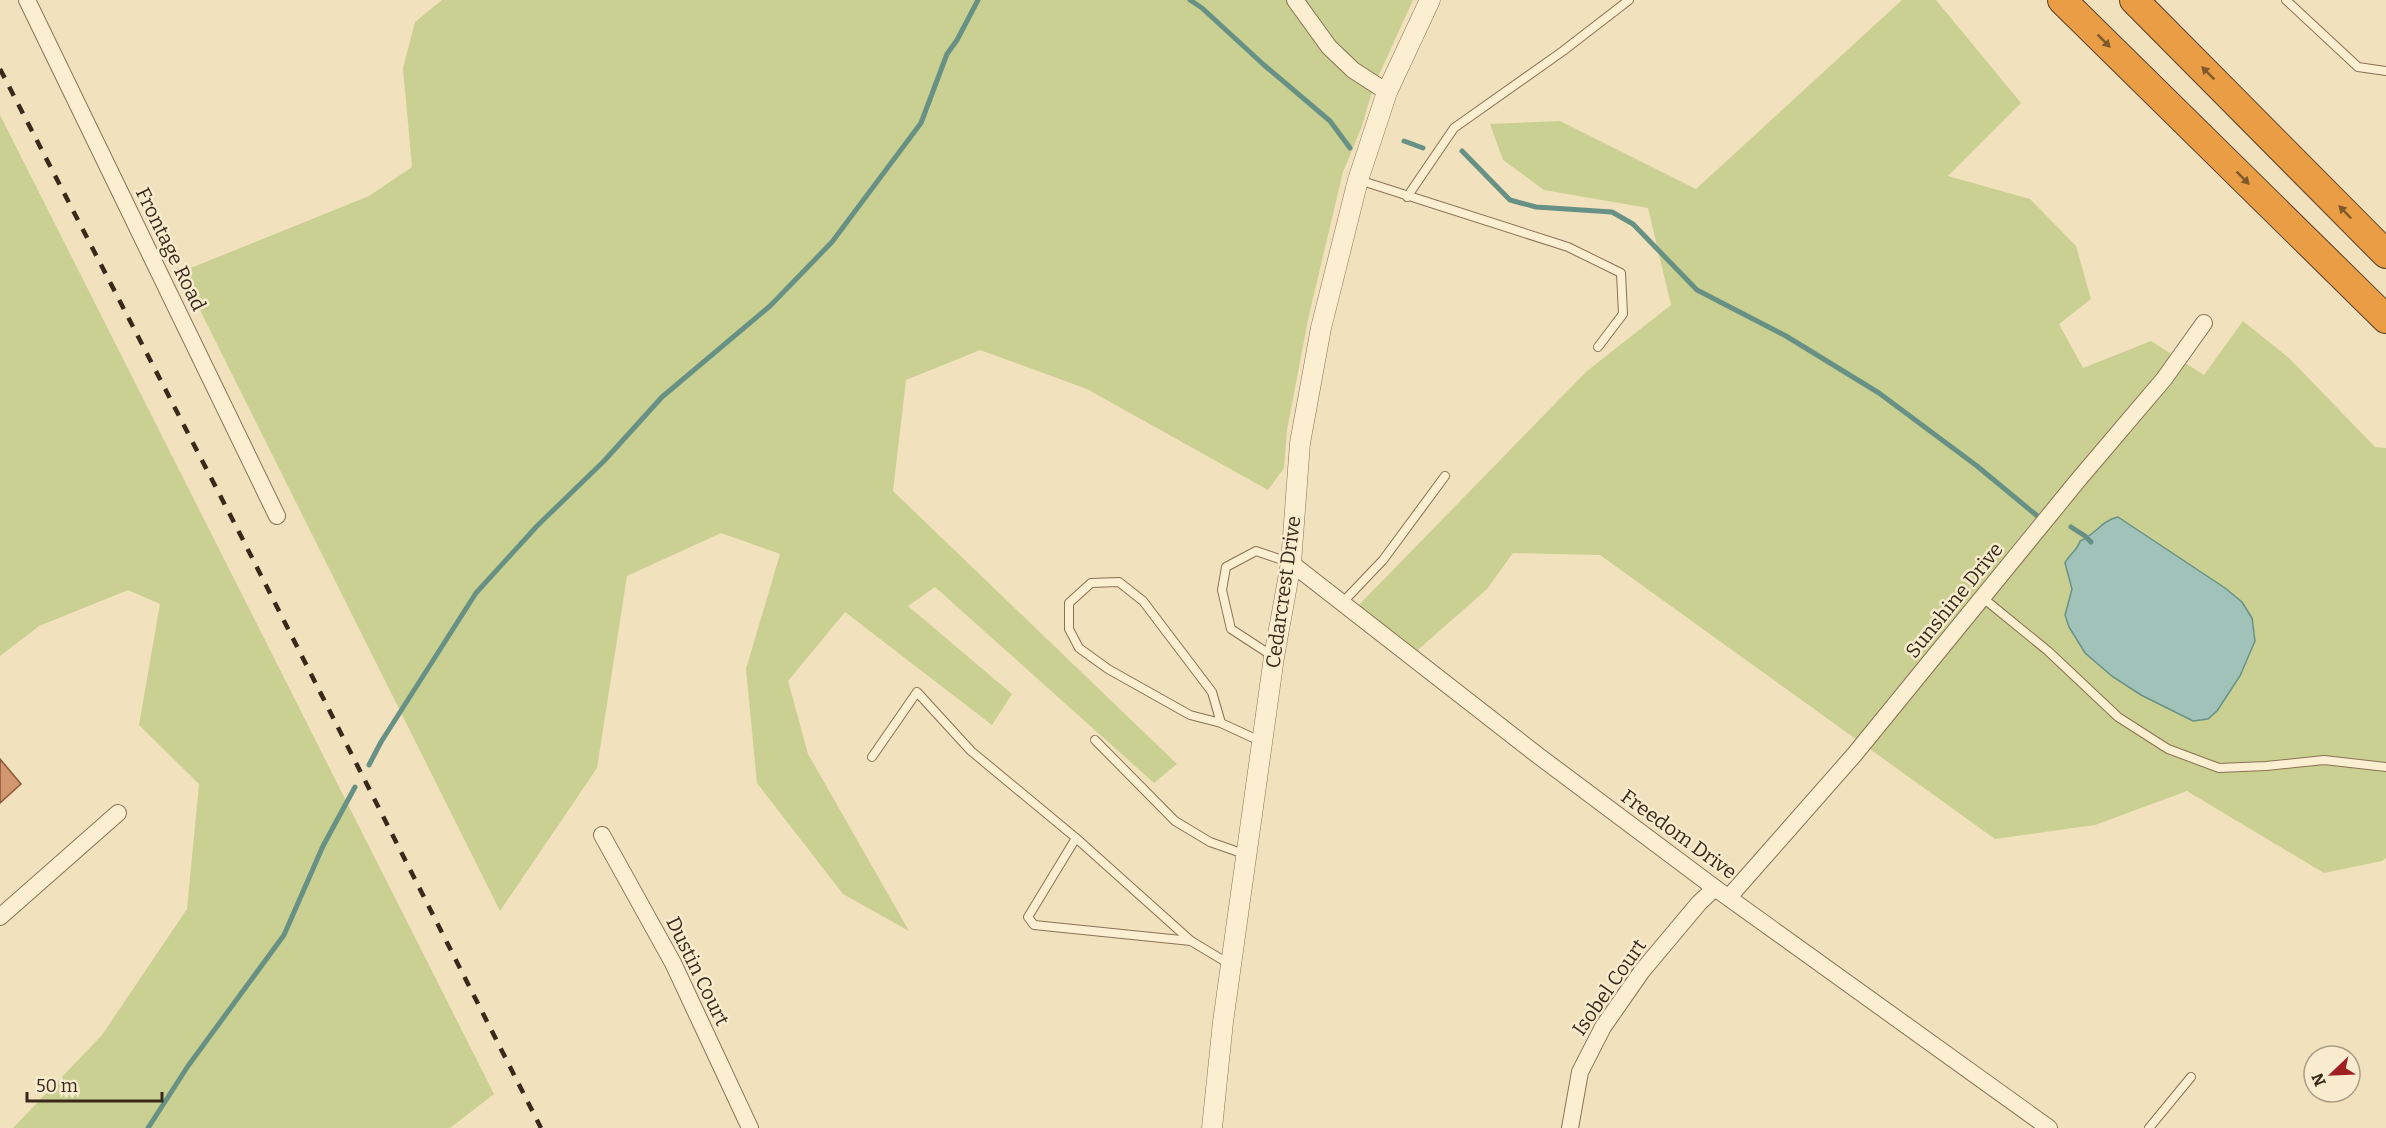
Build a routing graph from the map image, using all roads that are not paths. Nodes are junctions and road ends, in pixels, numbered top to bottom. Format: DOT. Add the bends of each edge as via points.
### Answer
graph roads {
  1 [pos="27,0"];
  2 [pos="1295,0"];
  3 [pos="1430,0"];
  4 [pos="1629,0"];
  5 [pos="2062,0"];
  6 [pos="2134,0"];
  7 [pos="2286,0"];
  8 [pos="2386,70"];
  9 [pos="1387,92"];
  10 [pos="1358,180"];
  11 [pos="1407,197"];
  12 [pos="2386,254"];
  13 [pos="2386,319"];
  14 [pos="2204,323"];
  15 [pos="1598,347"];
  16 [pos="1444,476"];
  17 [pos="277,516"];
  18 [pos="1291,563"];
  19 [pos="1983,598"];
  20 [pos="1342,603"];
  21 [pos="1274,657"];
  22 [pos="1221,723"];
  23 [pos="1095,740"];
  24 [pos="1263,742"];
  25 [pos="872,756"];
  26 [pos="2386,767"];
  27 [pos="118,813"];
  28 [pos="603,835"];
  29 [pos="1076,838"];
  30 [pos="1247,855"];
  31 [pos="1722,893"];
  32 [pos="0,917"];
  33 [pos="1191,941"];
  34 [pos="1231,965"];
  35 [pos="2191,1077"];
  36 [pos="750,1128"];
  37 [pos="1212,1128"];
  38 [pos="1570,1128"];
  39 [pos="2049,1128"];
  40 [pos="2149,1128"];
  1 -- 17 [label="street, Frontage Road"];
  2 -- 9 [label="street" via="1329,46 1353,70"];
  3 -- 9 [label="street, Cedarcrest Drive"];
  4 -- 11 [label="lane" via="1454,128"];
  5 -- 13 [label="highway, one-way"];
  12 -- 6 [label="highway, one-way"];
  7 -- 8 [label="lane" via="2358,67"];
  9 -- 10 [label="street, Cedarcrest Drive"];
  10 -- 11 [label="lane"];
  10 -- 18 [label="street, Cedarcrest Drive" via="1321,328 1300,443"];
  11 -- 15 [label="lane" via="1568,246 1621,273 1623,314"];
  14 -- 19 [label="street, Sunshine Drive" via="2164,379"];
  16 -- 20 [label="lane" via="1383,560"];
  18 -- 20 [label="street, Freedom Drive"];
  18 -- 21 [label="street, Cedarcrest Drive"];
  18 -- 21 [label="lane" via="1256,551 1226,567 1222,590 1231,628"];
  19 -- 26 [label="lane" via="2048,651 2118,717 2168,749 2219,768 2324,760"];
  19 -- 31 [label="street, Sunshine Drive" via="1854,755"];
  20 -- 31 [label="street, Freedom Drive" via="1532,752"];
  21 -- 24 [label="street, Cedarcrest Drive"];
  22 -- 22 [label="lane" via="1190,715 1079,648 1069,629 1069,603 1091,583 1119,582 1143,601 1212,692"];
  22 -- 24 [label="lane"];
  23 -- 30 [label="lane" via="1175,821 1210,842"];
  24 -- 30 [label="street, Cedarcrest Drive"];
  25 -- 29 [label="lane" via="917,692 971,751"];
  27 -- 32 [label="street"];
  28 -- 36 [label="street, Dustin Court" via="673,963"];
  29 -- 33 [label="lane"];
  29 -- 33 [label="lane" via="1028,917 1034,925"];
  30 -- 34 [label="street, Cedarcrest Drive"];
  31 -- 38 [label="street, Isobel Court" via="1700,903 1642,971 1603,1028 1580,1072"];
  31 -- 39 [label="street, Freedom Drive"];
  33 -- 34 [label="lane"];
  34 -- 37 [label="street, Cedarcrest Drive"];
  35 -- 40 [label="lane"];
}
